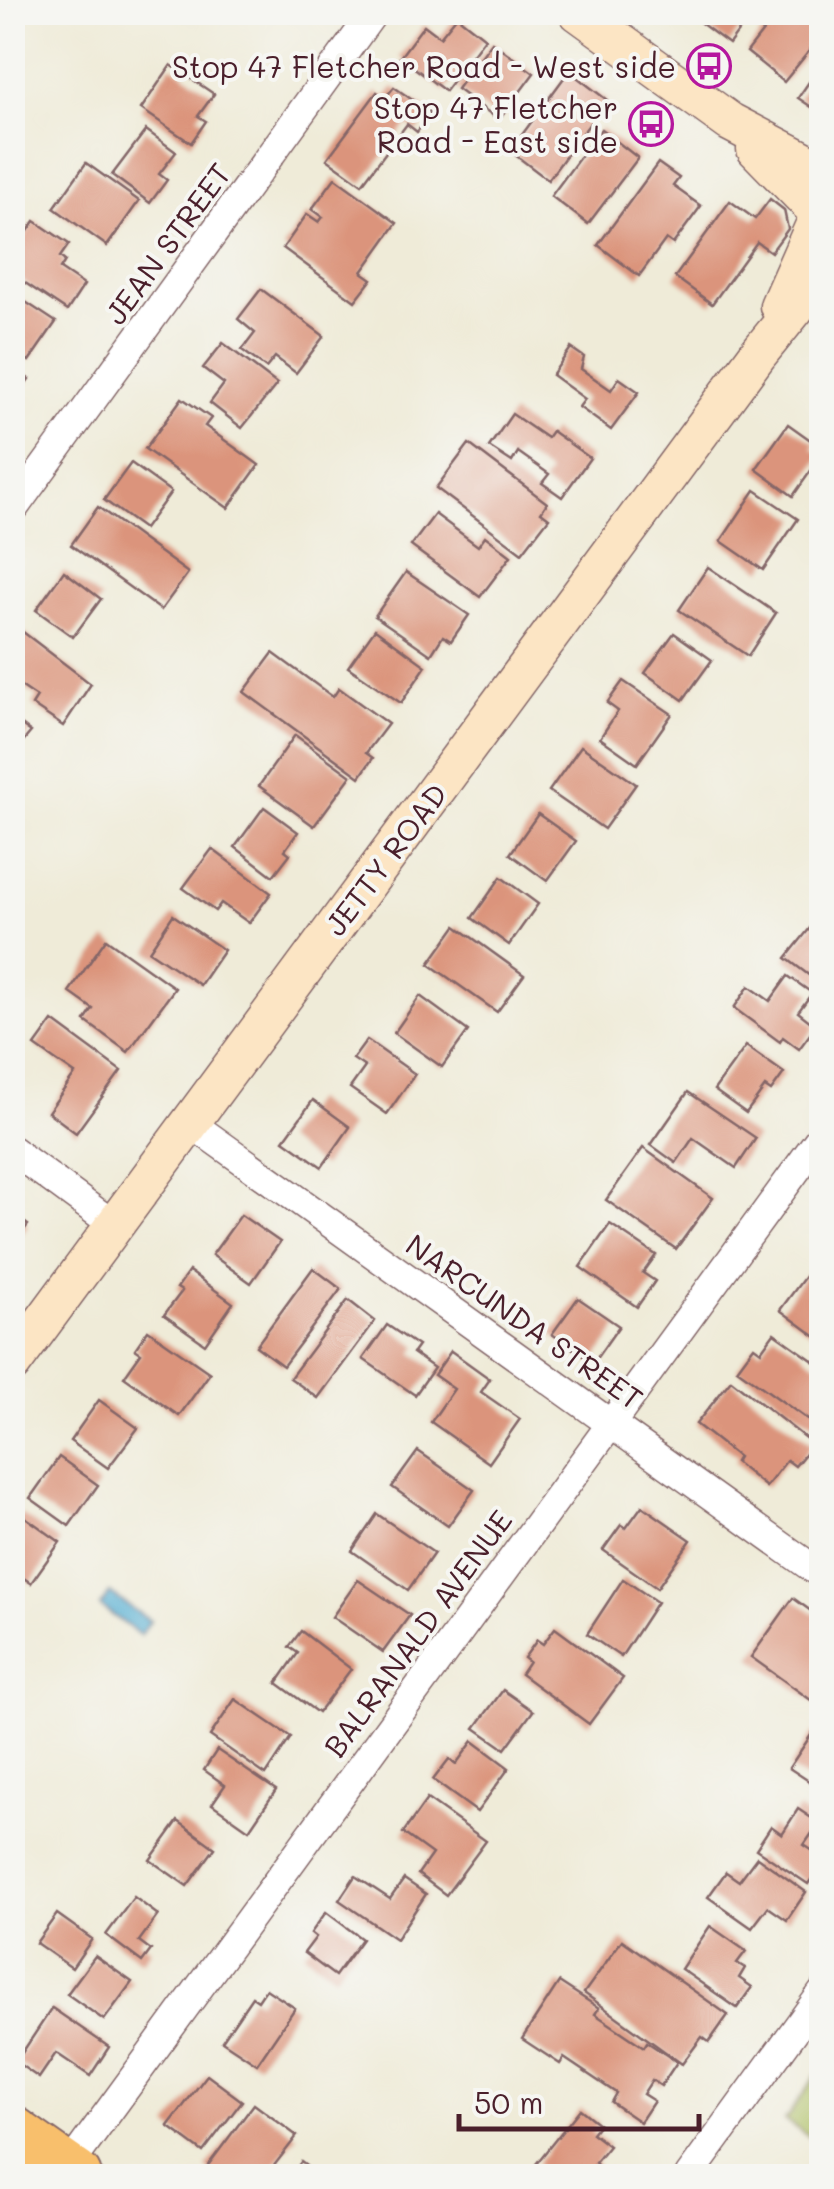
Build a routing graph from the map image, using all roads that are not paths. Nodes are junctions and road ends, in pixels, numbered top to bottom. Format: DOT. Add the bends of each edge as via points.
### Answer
graph roads {
  1 [pos="374,12"];
  2 [pos="578,12"];
  3 [pos="818,206"];
  4 [pos="822,274"];
  5 [pos="758,354"];
  6 [pos="12,511"];
  7 [pos="190,1122"];
  8 [pos="822,1135"];
  9 [pos="12,1150"];
  10 [pos="114,1225"];
  11 [pos="12,1364"];
  12 [pos="611,1422"];
  13 [pos="822,1575"];
  14 [pos="822,1993"];
  15 [pos="12,2131"];
  16 [pos="71,2173"];
  17 [pos="689,2176"];
  1 -- 6 [label="street, JEAN STREET"];
  2 -- 3 [label="street" via="730,122"];
  3 -- 5 [label="street, JETTY ROAD"];
  4 -- 5 [label="street, JETTY ROAD"];
  5 -- 7 [label="street, JETTY ROAD"];
  7 -- 10 [label="street, JETTY ROAD"];
  7 -- 12 [label="street, NARCUNDA STREET"];
  8 -- 12 [label="street, BALRANALD AVENUE"];
  9 -- 10 [label="street"];
  10 -- 11 [label="street, JETTY ROAD"];
  12 -- 13 [label="street, NARCUNDA STREET"];
  12 -- 16 [label="street, BALRANALD AVENUE"];
  14 -- 17 [label="street"];
  15 -- 16 [label="highway"];
}
